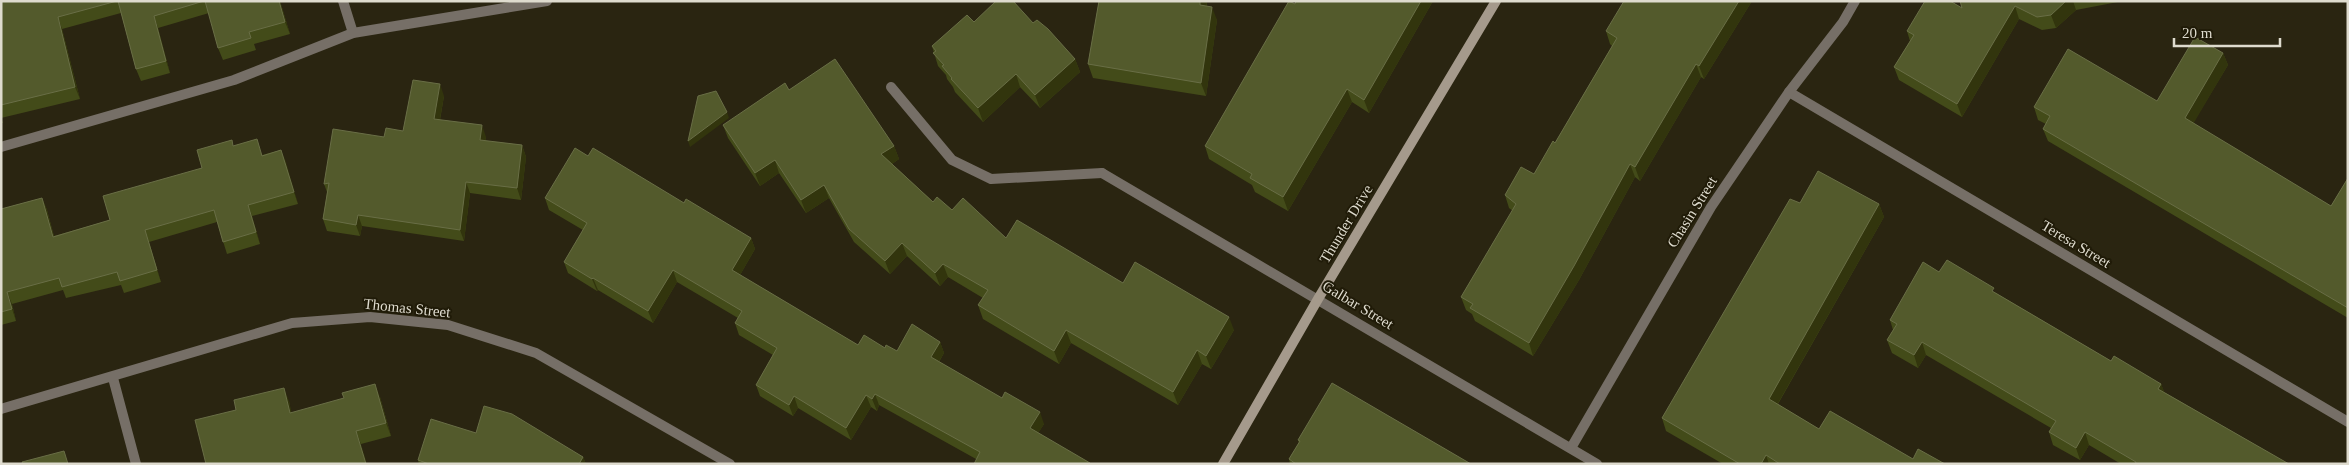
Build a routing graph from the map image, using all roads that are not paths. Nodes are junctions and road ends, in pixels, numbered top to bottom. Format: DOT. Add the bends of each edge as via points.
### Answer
graph roads {
  1 [pos="343,1"];
  2 [pos="547,1"];
  3 [pos="1496,1"];
  4 [pos="1854,1"];
  5 [pos="353,33"];
  6 [pos="891,87"];
  7 [pos="1789,92"];
  8 [pos="1,147"];
  9 [pos="1318,299"];
  10 [pos="113,378"];
  11 [pos="1,409"];
  12 [pos="2348,422"];
  13 [pos="1571,448"];
  14 [pos="136,464"];
  15 [pos="730,464"];
  16 [pos="1224,464"];
  17 [pos="1597,464"];
  1 -- 5 [label="street"];
  2 -- 5 [label="street"];
  3 -- 9 [label="street, Thunder Drive"];
  4 -- 7 [label="street, Chasin Street" via="1843,22"];
  5 -- 8 [label="street" via="234,80"];
  6 -- 9 [label="street, Galbar Street" via="952,160 991,179 1102,173"];
  7 -- 12 [label="street, Teresa Street"];
  7 -- 13 [label="street, Chasin Street" via="1711,207"];
  9 -- 13 [label="street, Galbar Street"];
  9 -- 16 [label="street, Thunder Drive"];
  10 -- 11 [label="street, Thomas Street"];
  10 -- 14 [label="street"];
  10 -- 15 [label="street, Thomas Street" via="292,323 370,316 448,325 536,353"];
  13 -- 17 [label="street, Galbar Street"];
}
